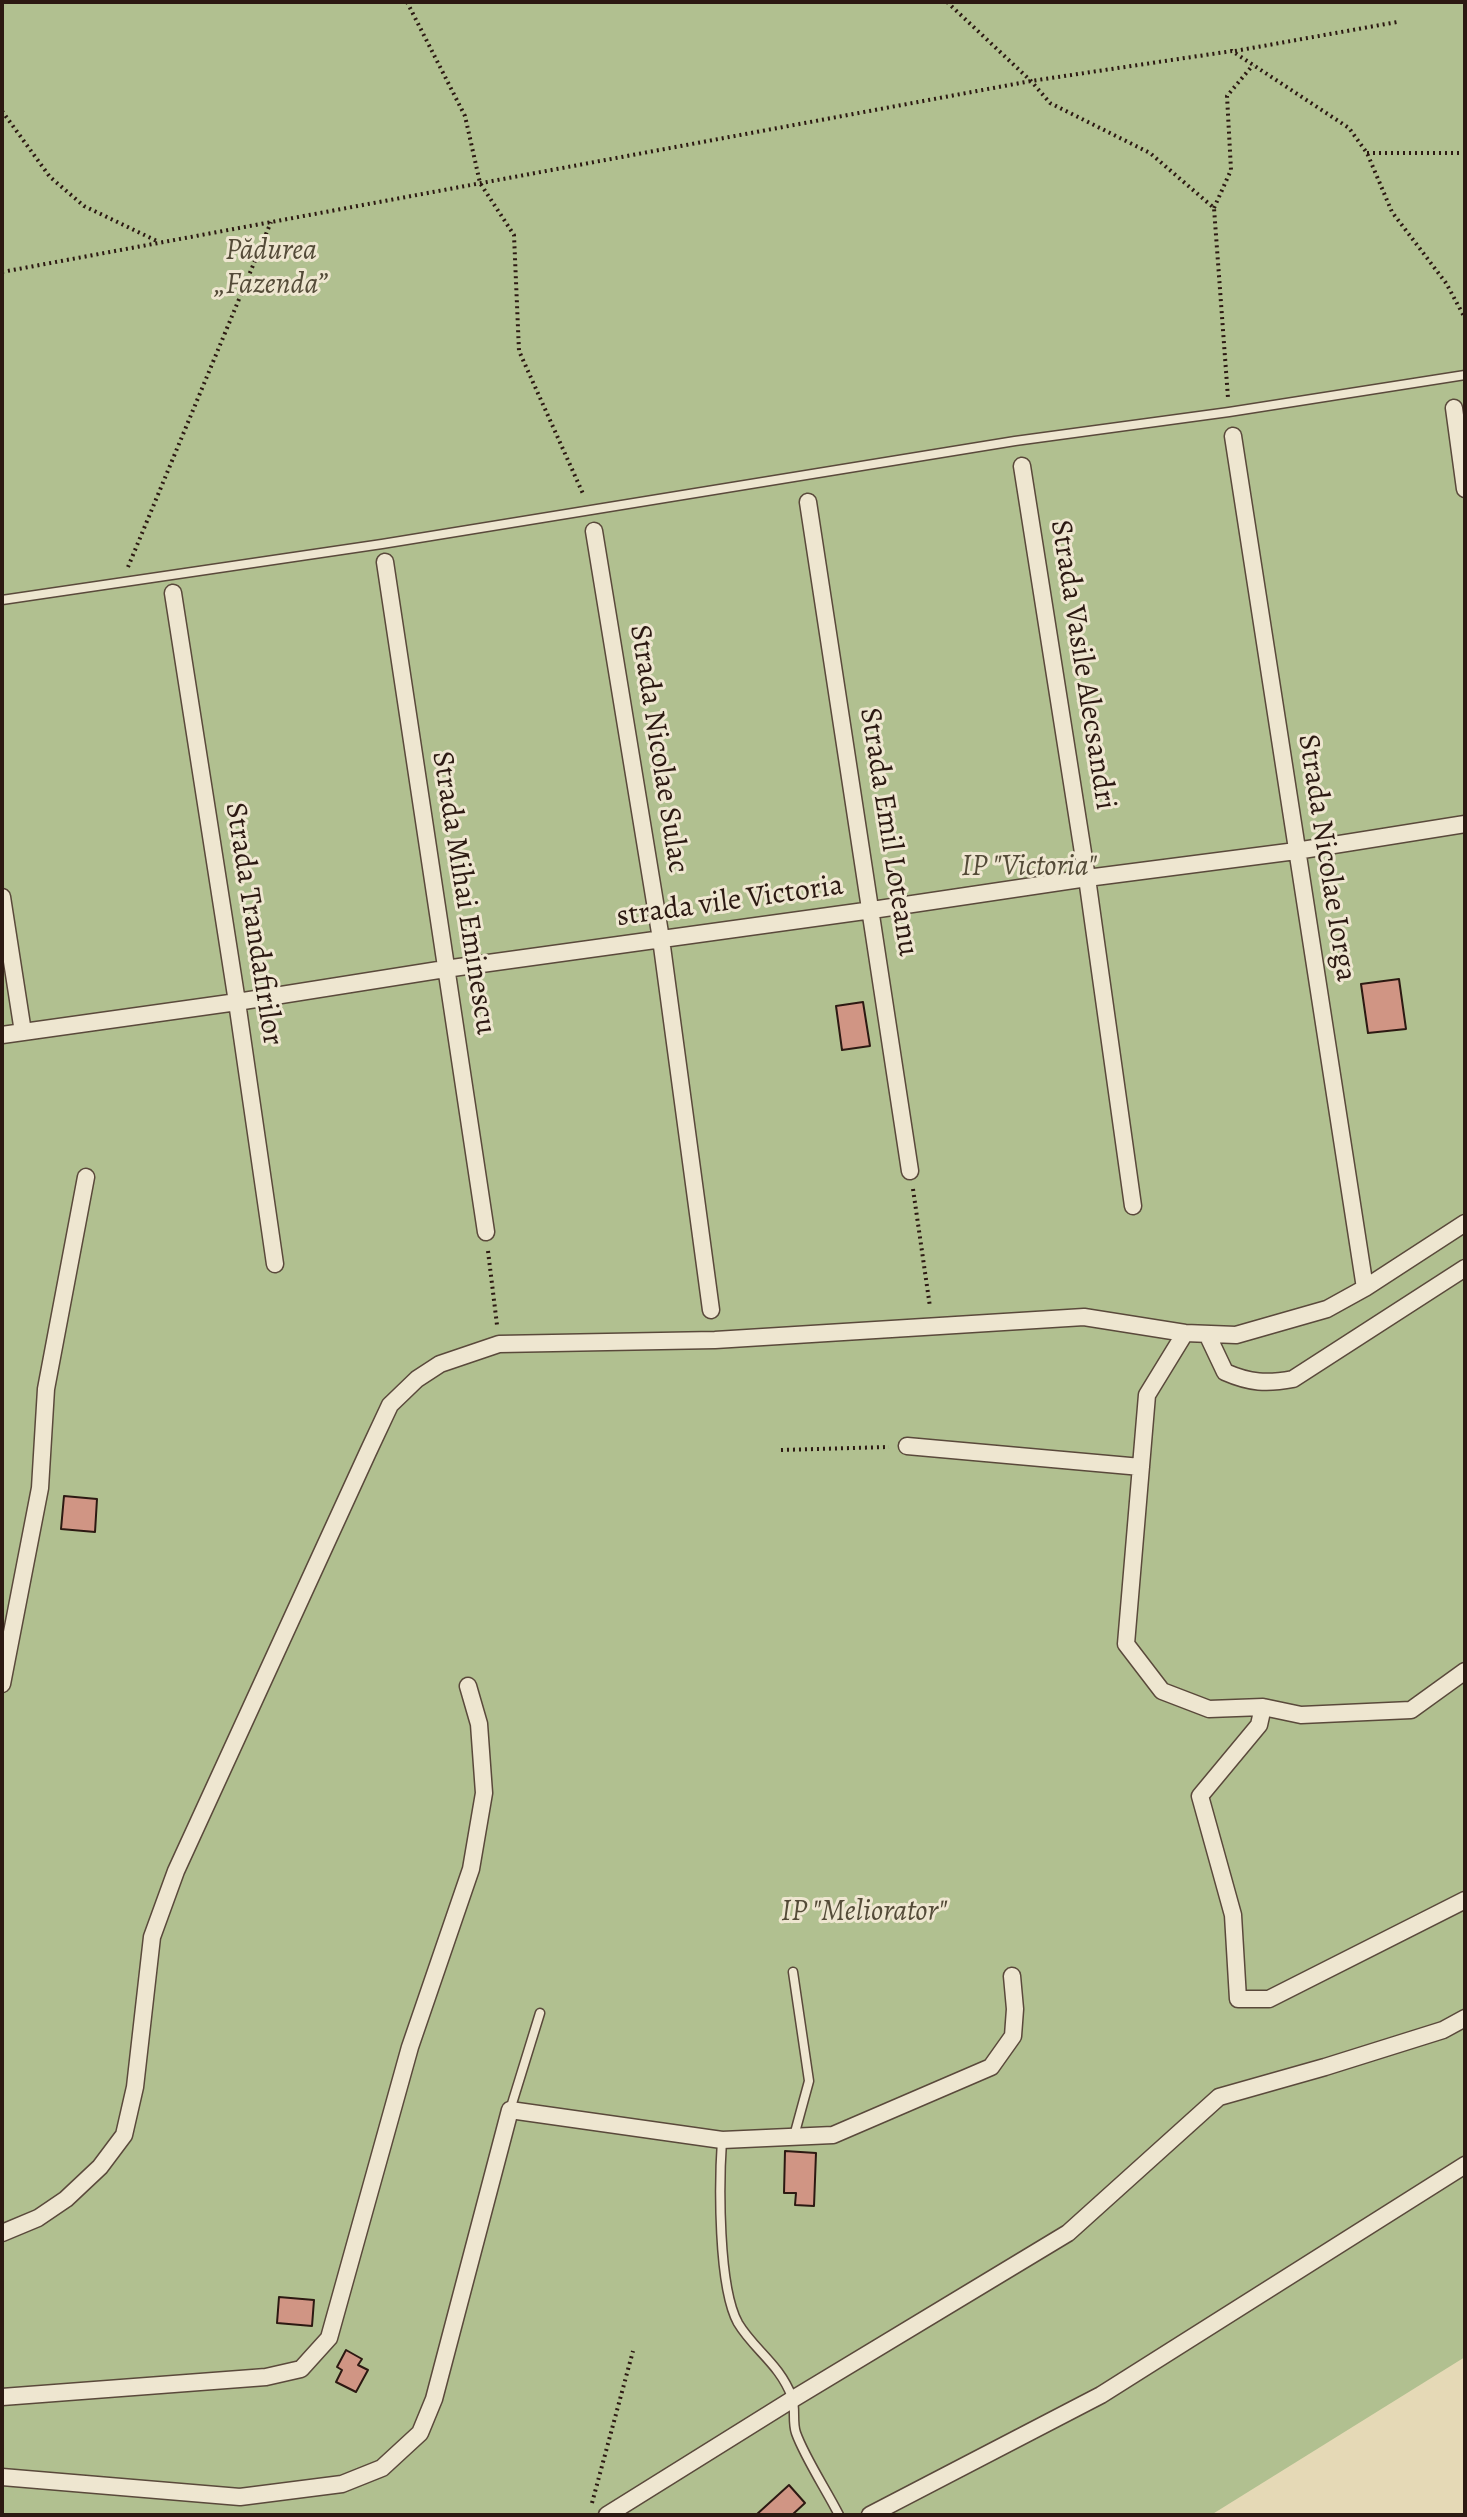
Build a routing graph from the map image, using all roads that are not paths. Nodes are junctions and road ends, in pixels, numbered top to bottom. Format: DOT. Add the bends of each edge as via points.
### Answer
graph roads {
  1 [pos="1465,375"];
  2 [pos="1454,408"];
  3 [pos="1233,436"];
  4 [pos="1022,466"];
  5 [pos="1465,489"];
  6 [pos="808,502"];
  7 [pos="594,531"];
  8 [pos="385,562"];
  9 [pos="173,593"];
  10 [pos="2,600"];
  11 [pos="1465,824"];
  12 [pos="1296,851"];
  13 [pos="1087,878"];
  14 [pos="2,897"];
  15 [pos="872,910"];
  16 [pos="661,939"];
  17 [pos="445,969"];
  18 [pos="237,1002"];
  19 [pos="23,1032"];
  20 [pos="2,1035"];
  21 [pos="910,1171"];
  22 [pos="86,1177"];
  23 [pos="1133,1206"];
  24 [pos="1465,1223"];
  25 [pos="486,1232"];
  26 [pos="275,1264"];
  27 [pos="1465,1268"];
  28 [pos="1365,1288"];
  29 [pos="711,1310"];
  30 [pos="1185,1333"];
  31 [pos="1207,1334"];
  32 [pos="907,1446"];
  33 [pos="1141,1467"];
  34 [pos="1465,1671"];
  35 [pos="2,1684"];
  36 [pos="468,1686"];
  37 [pos="1263,1707"];
  38 [pos="1465,1900"];
  39 [pos="793,1972"];
  40 [pos="1012,1976"];
  41 [pos="540,2013"];
  42 [pos="1465,2018"];
  43 [pos="510,2110"];
  44 [pos="794,2137"];
  45 [pos="722,2140"];
  46 [pos="1465,2165"];
  47 [pos="2,2233"];
  48 [pos="2,2397"];
  49 [pos="793,2399"];
  50 [pos="2,2477"];
  51 [pos="607,2515"];
  52 [pos="839,2515"];
  53 [pos="870,2515"];
  1 -- 10 [label="lane"];
  2 -- 5 [label="street"];
  3 -- 12 [label="street, Strada Nicolae Iorga"];
  4 -- 13 [label="street, Strada Vasile Alecsandri"];
  6 -- 15 [label="street, Strada Emil Loteanu"];
  7 -- 16 [label="street, Strada Nicolae Sulac"];
  8 -- 17 [label="street, Strada Mihai Eminescu"];
  9 -- 18 [label="street, Strada Trandafirilor"];
  11 -- 12 [label="street, strada vile Victoria"];
  12 -- 13 [label="street, strada vile Victoria"];
  12 -- 28 [label="street, Strada Nicolae Iorga"];
  13 -- 15 [label="street, strada vile Victoria"];
  13 -- 23 [label="street, Strada Vasile Alecsandri"];
  14 -- 19 [label="street"];
  15 -- 16 [label="street, strada vile Victoria"];
  15 -- 21 [label="street, Strada Emil Loteanu"];
  16 -- 17 [label="street, strada vile Victoria"];
  16 -- 29 [label="street, Strada Nicolae Sulac"];
  17 -- 18 [label="street, strada vile Victoria"];
  17 -- 25 [label="street, Strada Mihai Eminescu"];
  18 -- 19 [label="street, strada vile Victoria"];
  18 -- 26 [label="street, Strada Trandafirilor"];
  19 -- 20 [label="street, strada vile Victoria"];
  22 -- 35 [label="street" via="46,1389 40,1488"];
  24 -- 28 [label="street"];
  27 -- 31 [label="street" via="1293,1379 1268,1384 1225,1372"];
  28 -- 31 [label="street" via="1327,1309 1236,1335"];
  30 -- 31 [label="street"];
  30 -- 33 [label="street" via="1147,1395"];
  30 -- 47 [label="street" via="1084,1317 715,1340 499,1344 440,1364 417,1379 390,1405 176,1871 152,1937 135,2087 124,2135 66,2199"];
  32 -- 33 [label="street"];
  33 -- 37 [label="street" via="1126,1644 1162,1691 1209,1709"];
  34 -- 37 [label="street" via="1411,1710 1301,1715"];
  36 -- 48 [label="street" via="479,1724 484,1793 471,1869 410,2047 329,2338 301,2369 266,2377"];
  37 -- 38 [label="street" via="1259,1725 1200,1796 1233,1915 1238,1999 1269,1999"];
  39 -- 44 [label="lane" via="809,2081"];
  40 -- 44 [label="street" via="1013,2036 991,2067 833,2135"];
  41 -- 43 [label="lane"];
  42 -- 49 [label="street" via="1428,2035 1219,2097 1068,2233"];
  43 -- 45 [label="street"];
  43 -- 50 [label="street" via="434,2399 420,2433 382,2468 342,2484 240,2497"];
  44 -- 45 [label="street"];
  45 -- 49 [label="lane" via="720,2180 731,2307"];
  46 -- 53 [label="street" via="1101,2395"];
  49 -- 51 [label="street"];
  49 -- 52 [label="lane" via="795,2432"];
}
